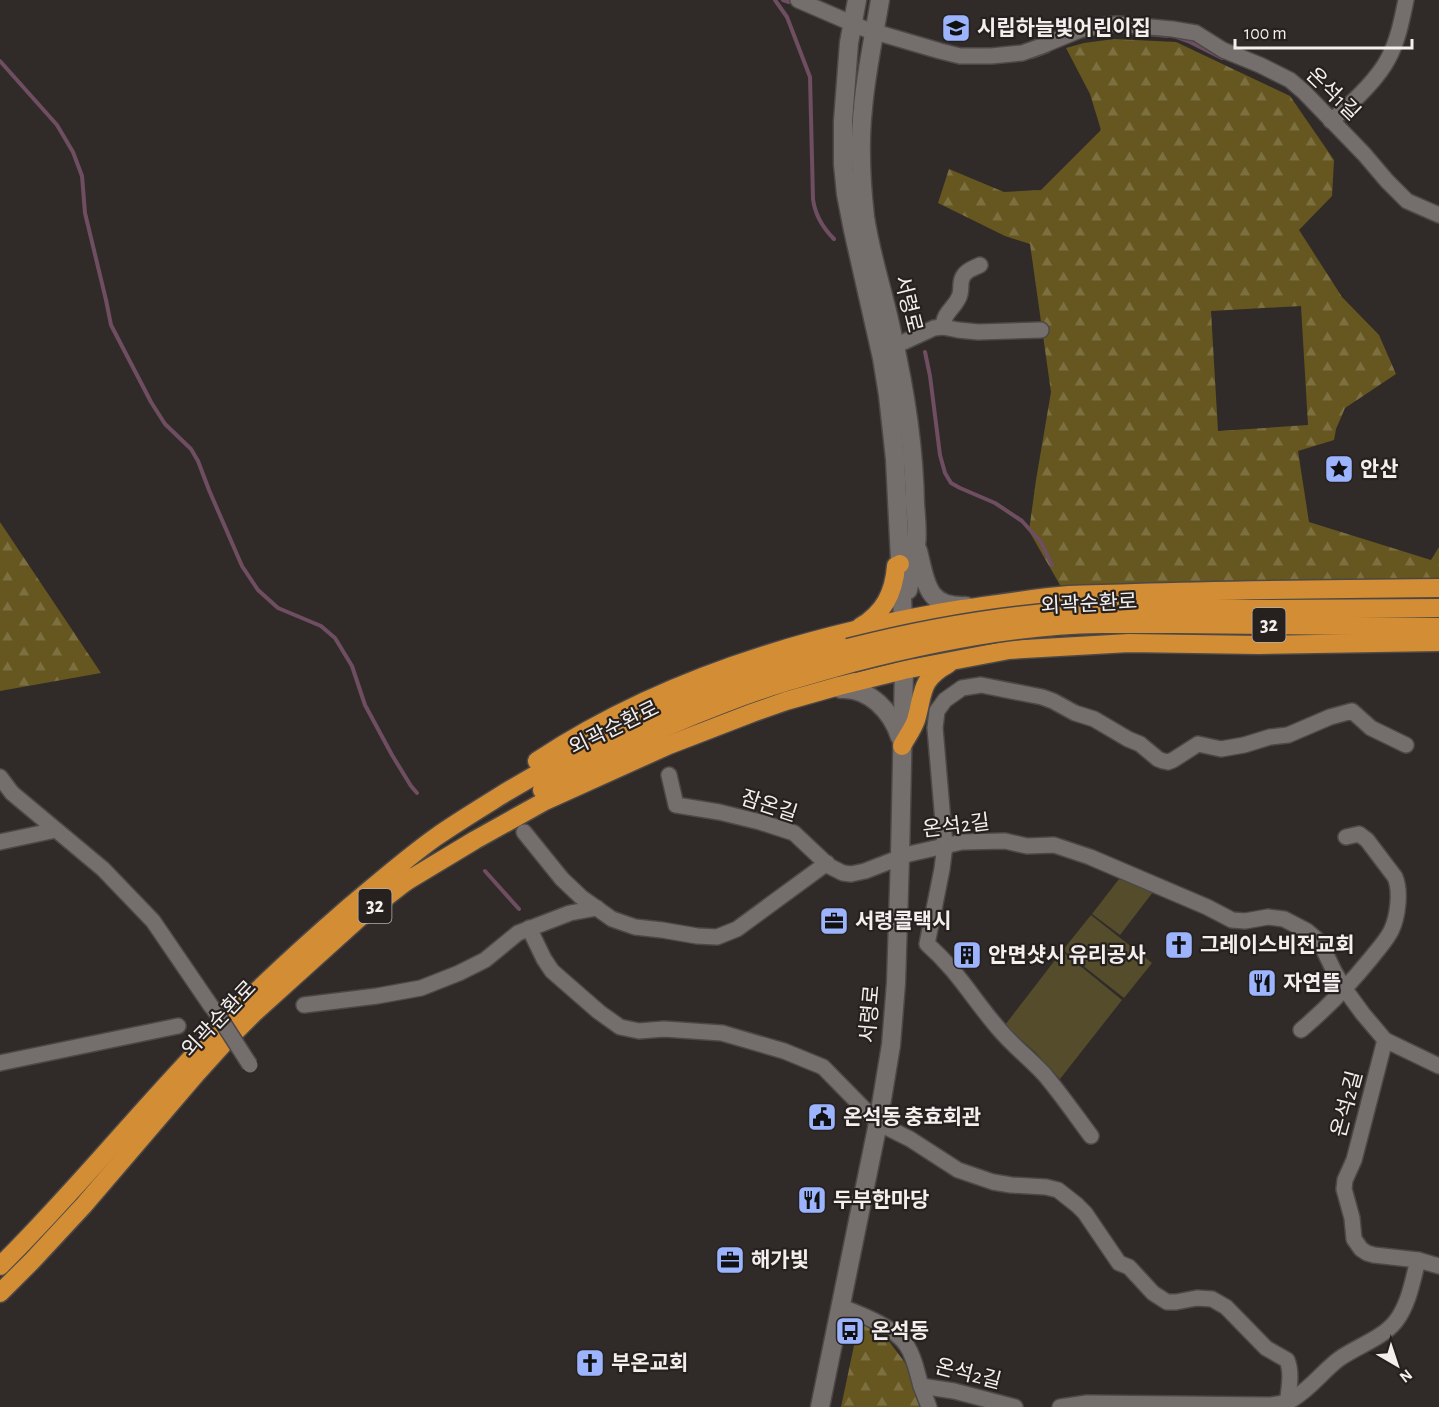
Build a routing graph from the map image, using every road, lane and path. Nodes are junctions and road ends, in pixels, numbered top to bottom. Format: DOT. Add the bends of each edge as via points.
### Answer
graph roads {
  1 [pos="798,0"];
  2 [pos="857,0"];
  3 [pos="880,0"];
  4 [pos="1406,0"];
  5 [pos="864,28"];
  6 [pos="846,82"];
  7 [pos="866,84"];
  8 [pos="1331,121"];
  9 [pos="1439,214"];
  10 [pos="980,265"];
  11 [pos="943,327"];
  12 [pos="1041,330"];
  13 [pos="895,346"];
  14 [pos="905,551"];
  15 [pos="1439,588"];
  16 [pos="1439,608"];
  17 [pos="968,609"];
  18 [pos="1103,617"];
  19 [pos="903,619"];
  20 [pos="1439,627"];
  21 [pos="1439,642"];
  22 [pos="849,648"];
  23 [pos="958,659"];
  24 [pos="904,670"];
  25 [pos="839,686"];
  26 [pos="902,746"];
  27 [pos="1406,746"];
  28 [pos="669,775"];
  29 [pos="0,777"];
  30 [pos="56,830"];
  31 [pos="524,832"];
  32 [pos="1346,837"];
  33 [pos="0,842"];
  34 [pos="945,845"];
  35 [pos="900,857"];
  36 [pos="827,863"];
  37 [pos="402,884"];
  38 [pos="597,908"];
  39 [pos="529,928"];
  40 [pos="1344,988"];
  41 [pos="304,1005"];
  42 [pos="178,1026"];
  43 [pos="1301,1030"];
  44 [pos="1385,1040"];
  45 [pos="0,1063"];
  46 [pos="250,1065"];
  47 [pos="1439,1066"];
  48 [pos="878,1123"];
  49 [pos="1091,1136"];
  50 [pos="1418,1260"];
  51 [pos="0,1266"];
  52 [pos="1439,1266"];
  53 [pos="0,1293"];
  54 [pos="842,1306"];
  55 [pos="921,1386"];
  56 [pos="1287,1404"];
  57 [pos="820,1407"];
  58 [pos="929,1407"];
  59 [pos="1015,1407"];
  60 [pos="1060,1407"];
  1 -- 5 [label="street"];
  2 -- 5 [label="street, 서령로"];
  3 -- 5 [label="street, 서령로"];
  4 -- 8 [label="street" via="1387,60"];
  5 -- 6 [label="street, 서령로"];
  5 -- 7 [label="street, 서령로"];
  5 -- 8 [label="street, 온석1길" via="969,56 1030,51 1096,26 1117,24 1190,31 1290,80"];
  6 -- 7 [label="street"];
  6 -- 14 [label="street, 서령로" via="842,140 846,194 882,358"];
  7 -- 13 [label="street, 서령로" via="861,136 865,216"];
  8 -- 9 [label="street, 온석1길" via="1407,201"];
  10 -- 11 [label="street" via="963,276 960,296 947,313"];
  11 -- 12 [label="street" via="978,332"];
  11 -- 13 [label="street"];
  13 -- 14 [label="street, 서령로" via="915,482"];
  14 -- 17 [label="street" via="933,596 945,604"];
  14 -- 19 [label="street, 서령로"];
  14 -- 19 [label="street, 서령로"];
  14 -- 22 [label="highway" via="896,566 893,588 885,605"];
  15 -- 17 [label="highway" via="1070,595"];
  16 -- 18 [label="highway, 외곽순환로 / 32" via="1141,608"];
  17 -- 19 [label="highway"];
  18 -- 20 [label="highway, 외곽순환로 / 32" via="1175,624"];
  18 -- 22 [label="highway, 외곽순환로 / 32, bridge" via="1049,612 987,619"];
  19 -- 22 [label="highway"];
  19 -- 24 [label="street, 서령로"];
  21 -- 23 [label="highway" via="1129,643 1009,650"];
  22 -- 37 [label="highway, 외곽순환로 / 32" via="796,678 643,737 587,766 509,810"];
  22 -- 51 [label="highway, 외곽순환로 / 32" via="750,676 646,718 557,762 438,836 321,932 216,1032"];
  23 -- 24 [label="highway"];
  23 -- 26 [label="highway" via="929,678 916,722"];
  24 -- 25 [label="highway"];
  24 -- 26 [label="street, 서령로"];
  25 -- 26 [label="street" via="855,689 881,705 895,725"];
  25 -- 37 [label="highway" via="712,728 585,783 509,820"];
  26 -- 35 [label="street, 서령로"];
  27 -- 34 [label="street" via="1371,728 1352,711 1288,735 1244,745 1221,749 1198,744 1175,760 1164,762 1140,744 1053,701 981,685 969,686 945,700 935,718"];
  28 -- 36 [label="street, 잠온길" via="676,805 794,832"];
  29 -- 30 [label="street" via="12,794"];
  30 -- 33 [label="street"];
  30 -- 46 [label="street, bridge" via="103,869 153,921"];
  31 -- 38 [label="street" via="562,879"];
  32 -- 40 [label="street" via="1359,834 1372,846 1396,879 1398,903 1388,936"];
  34 -- 35 [label="street, 온석2길"];
  34 -- 40 [label="street, 온석2길" via="981,841 1054,845 1232,920 1284,919 1314,936"];
  34 -- 49 [label="street" via="927,944 1060,1094"];
  35 -- 36 [label="street, 잠온길" via="850,874"];
  35 -- 48 [label="street, 서령로" via="891,1045"];
  36 -- 38 [label="street" via="737,929 717,937 635,927 612,919"];
  37 -- 53 [label="highway, 외곽순환로 / 32" via="318,954 225,1042 84,1205"];
  38 -- 39 [label="street"];
  39 -- 41 [label="street" via="485,960 421,988"];
  39 -- 48 [label="street" via="552,971 620,1027 722,1033 784,1051 824,1067"];
  40 -- 43 [label="street"];
  40 -- 44 [label="street, 온석2길"];
  42 -- 45 [label="street"];
  44 -- 47 [label="street"];
  44 -- 50 [label="street, 온석2길" via="1344,1189 1354,1239 1361,1249 1370,1254"];
  48 -- 54 [label="street, 서령로"];
  48 -- 56 [label="street" via="957,1170 993,1182 1055,1189 1067,1196 1085,1213 1119,1263 1129,1267 1160,1299 1212,1299 1232,1312 1266,1348 1287,1359"];
  50 -- 52 [label="street"];
  50 -- 56 [label="street" via="1395,1322 1341,1358"];
  54 -- 55 [label="street, 온석2길" via="902,1339 913,1357"];
  54 -- 57 [label="street, 서령로"];
  55 -- 58 [label="street"];
  55 -- 59 [label="street, 온석2길"];
  56 -- 60 [label="street" via="1087,1403"];
}
